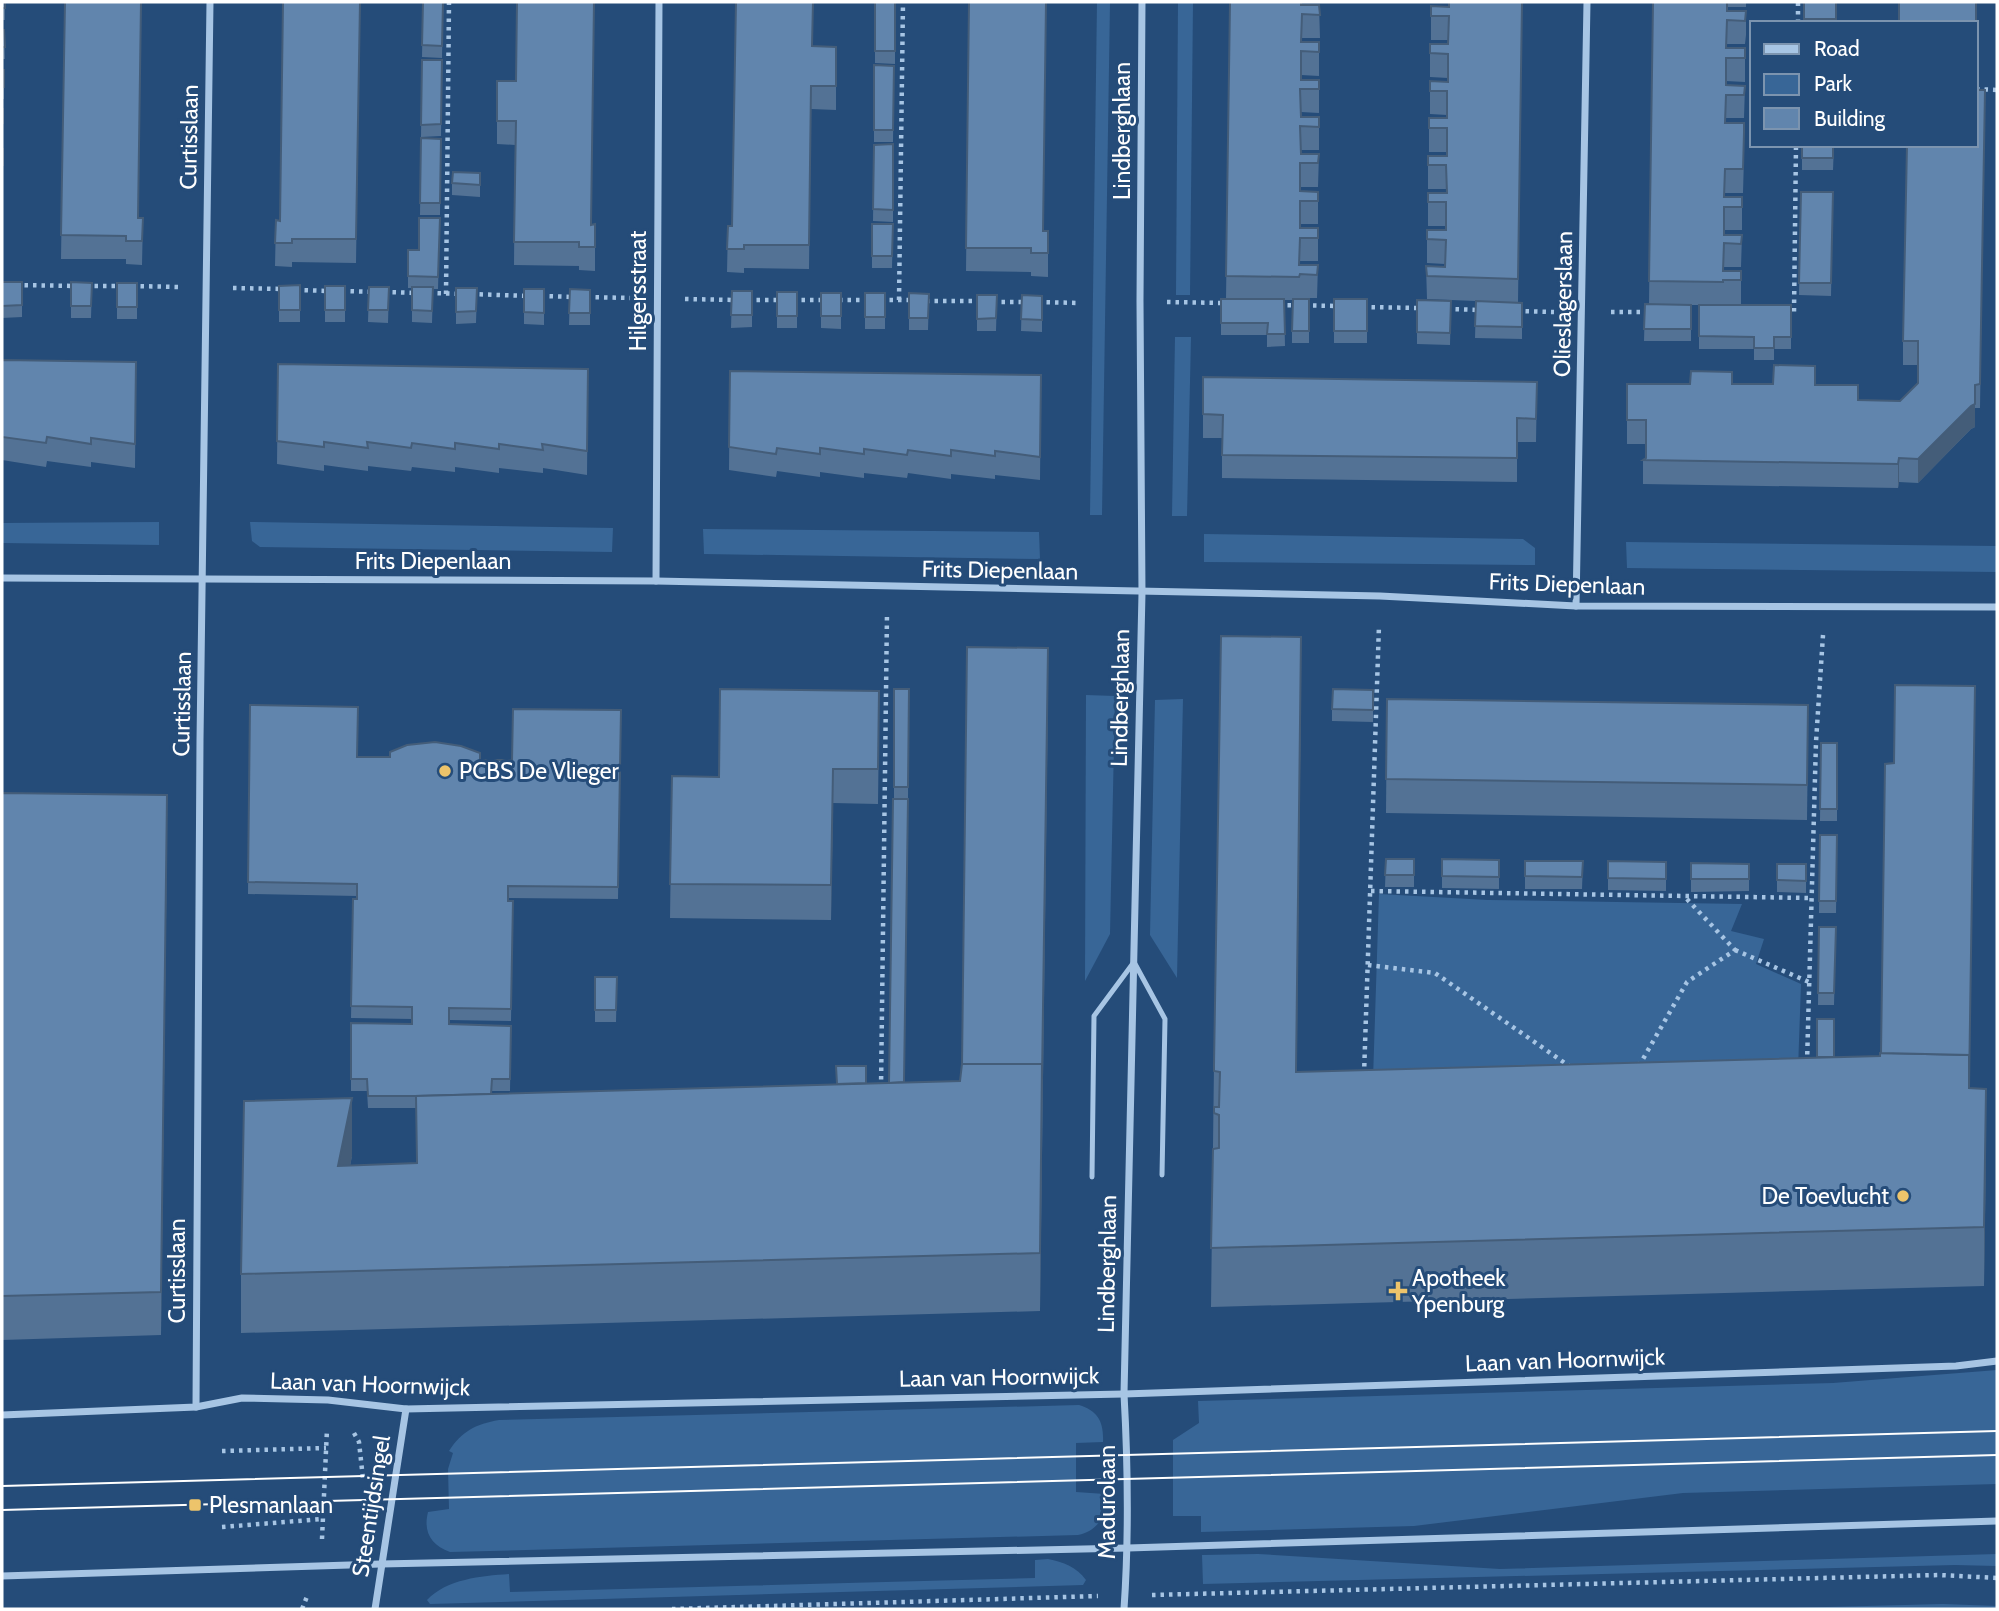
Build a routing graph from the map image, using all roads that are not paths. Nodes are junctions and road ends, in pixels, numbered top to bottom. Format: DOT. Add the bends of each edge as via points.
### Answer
graph roads {
  1 [pos="210,2"];
  2 [pos="659,2"];
  3 [pos="1142,2"];
  4 [pos="1587,2"];
  5 [pos="2,578"];
  6 [pos="202,579"];
  7 [pos="656,581"];
  8 [pos="1142,593"];
  9 [pos="1576,606"];
  10 [pos="1997,607"];
  11 [pos="1133,962"];
  12 [pos="1162,1175"];
  13 [pos="1092,1177"];
  14 [pos="1997,1361"];
  15 [pos="1124,1394"];
  16 [pos="196,1406"];
  17 [pos="405,1409"];
  18 [pos="2,1415"];
  19 [pos="1997,1521"];
  20 [pos="1128,1548"];
  21 [pos="381,1564"];
  22 [pos="2,1576"];
  23 [pos="374,1609"];
  24 [pos="1124,1609"];
  1 -- 6 [label="street, Curtisslaan"];
  2 -- 7 [label="street, Hilgersstraat"];
  3 -- 8 [label="street, Lindberghlaan"];
  4 -- 9 [label="street, Olieslagerslaan"];
  5 -- 6 [label="street, Frits Diepenlaan"];
  6 -- 7 [label="street, Frits Diepenlaan"];
  6 -- 16 [label="street, Curtisslaan"];
  7 -- 8 [label="street, Frits Diepenlaan"];
  8 -- 9 [label="street, Frits Diepenlaan" via="1380,596"];
  8 -- 11 [label="street, Lindberghlaan"];
  9 -- 10 [label="street, Frits Diepenlaan"];
  11 -- 12 [label="lane" via="1165,1019"];
  11 -- 13 [label="lane" via="1094,1016"];
  11 -- 15 [label="street, Lindberghlaan"];
  14 -- 15 [label="street, Laan van Hoornwijck"];
  15 -- 17 [label="street, Laan van Hoornwijck"];
  15 -- 20 [label="street, Madurolaan"];
  16 -- 17 [label="street, Laan van Hoornwijck" via="242,1398 328,1400"];
  16 -- 18 [label="street, Laan van Hoornwijck"];
  17 -- 21 [label="street, Steentijdsingel"];
  19 -- 20 [label="street"];
  20 -- 21 [label="street"];
  20 -- 24 [label="street, Madurolaan"];
  21 -- 22 [label="street"];
  21 -- 23 [label="street, Steentijdsingel"];
}
